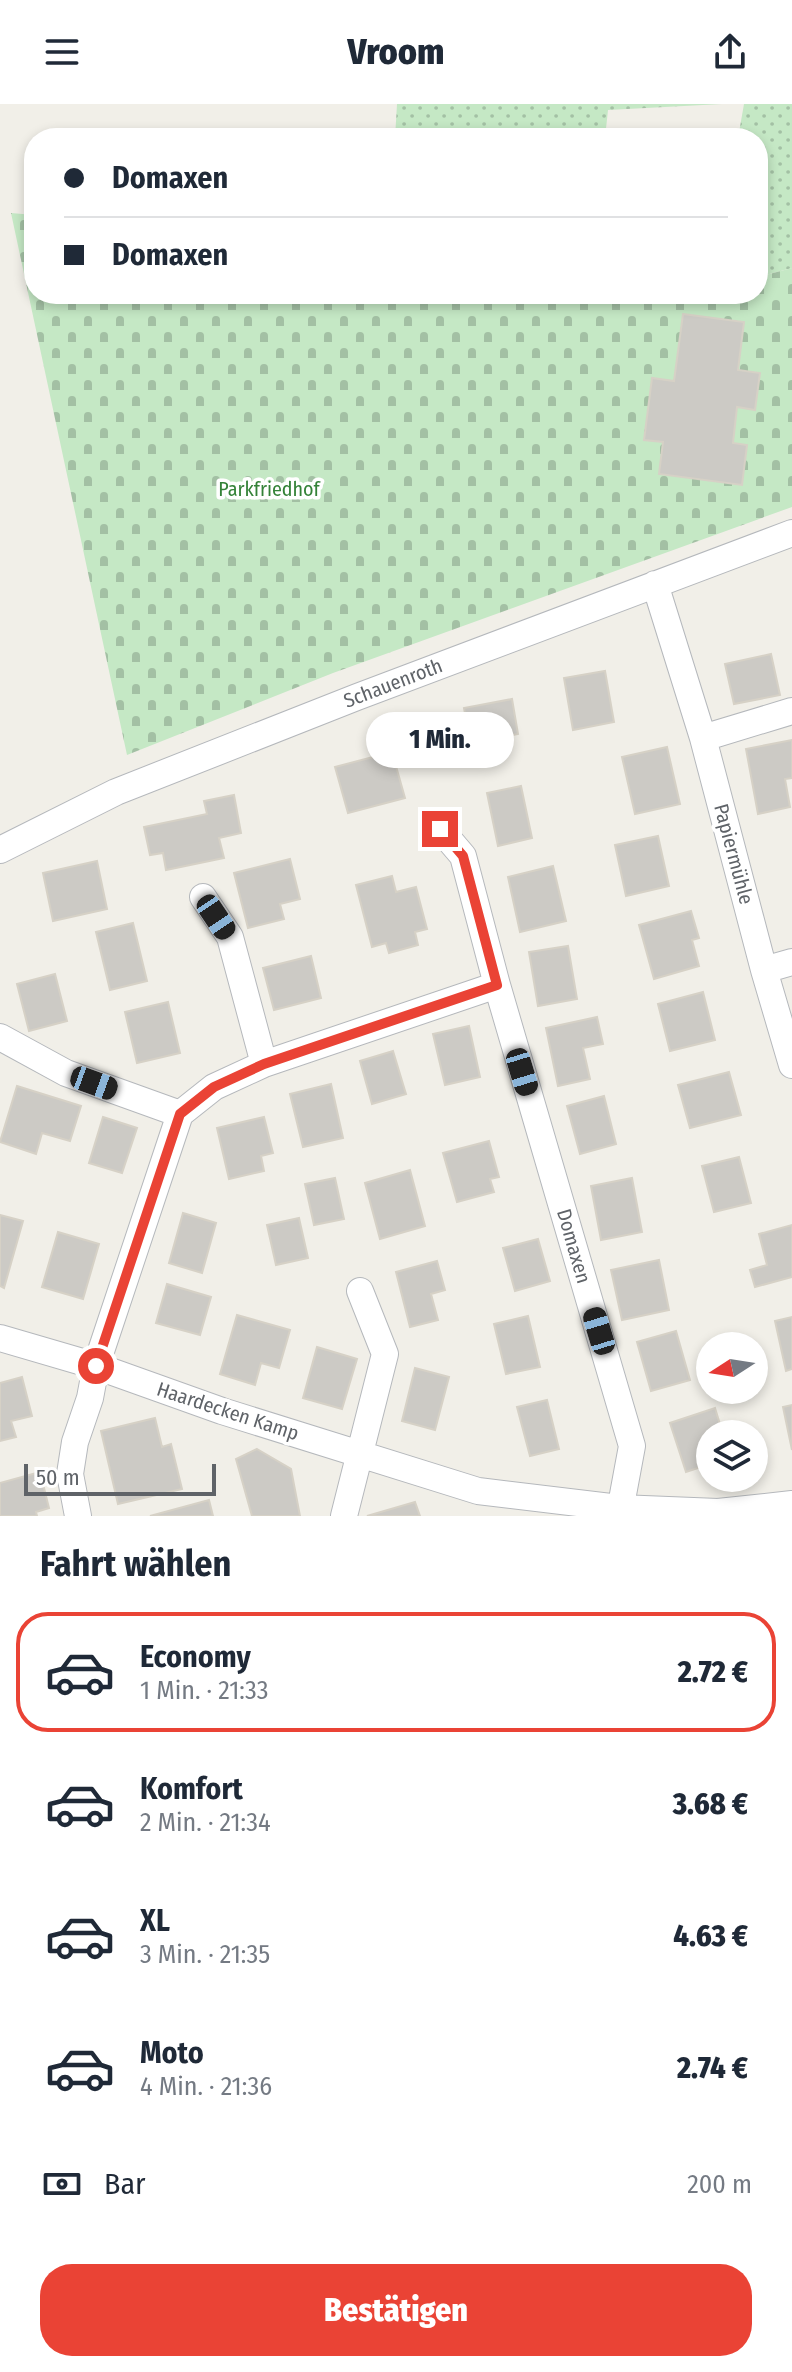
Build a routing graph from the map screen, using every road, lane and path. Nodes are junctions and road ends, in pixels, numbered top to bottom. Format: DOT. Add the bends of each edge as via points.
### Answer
graph roads {
  1 [pos="792,533"];
  2 [pos="655,584"];
  3 [pos="792,711"];
  4 [pos="703,738"];
  5 [pos="440,829"];
  6 [pos="0,850"];
  7 [pos="203,897"];
  8 [pos="792,962"];
  9 [pos="764,970"];
  10 [pos="497,985"];
  11 [pos="0,1037"];
  12 [pos="264,1064"];
  13 [pos="792,1065"];
  14 [pos="180,1114"];
  15 [pos="360,1291"];
  16 [pos="0,1338"];
  17 [pos="96,1366"];
  18 [pos="360,1454"];
  19 [pos="792,1504"];
  20 [pos="619,1512"];
  21 [pos="78,1516"];
  22 [pos="344,1516"];
  1 -- 2 [label="street, Schauenroth"];
  2 -- 4 [label="street, Papiermühle"];
  2 -- 6 [label="street, Schauenroth" via="116,792"];
  3 -- 4 [label="street"];
  4 -- 9 [label="street, Papiermühle"];
  5 -- 10 [label="street, Domaxen" via="463,856"];
  7 -- 12 [label="street" via="230,937"];
  8 -- 9 [label="street"];
  9 -- 13 [label="street, Papiermühle"];
  10 -- 12 [label="street"];
  10 -- 20 [label="street, Domaxen" via="632,1446"];
  11 -- 14 [label="street" via="66,1073"];
  12 -- 14 [label="street" via="214,1087"];
  14 -- 17 [label="street"];
  15 -- 18 [label="street" via="385,1354"];
  16 -- 17 [label="street, Haardecken Kamp"];
  17 -- 18 [label="street, Haardecken Kamp"];
  17 -- 21 [label="street" via="70,1474"];
  18 -- 20 [label="street, Haardecken Kamp" via="478,1491"];
  18 -- 22 [label="street"];
  19 -- 20 [label="street, Haardecken Kamp" via="718,1512"];
}
